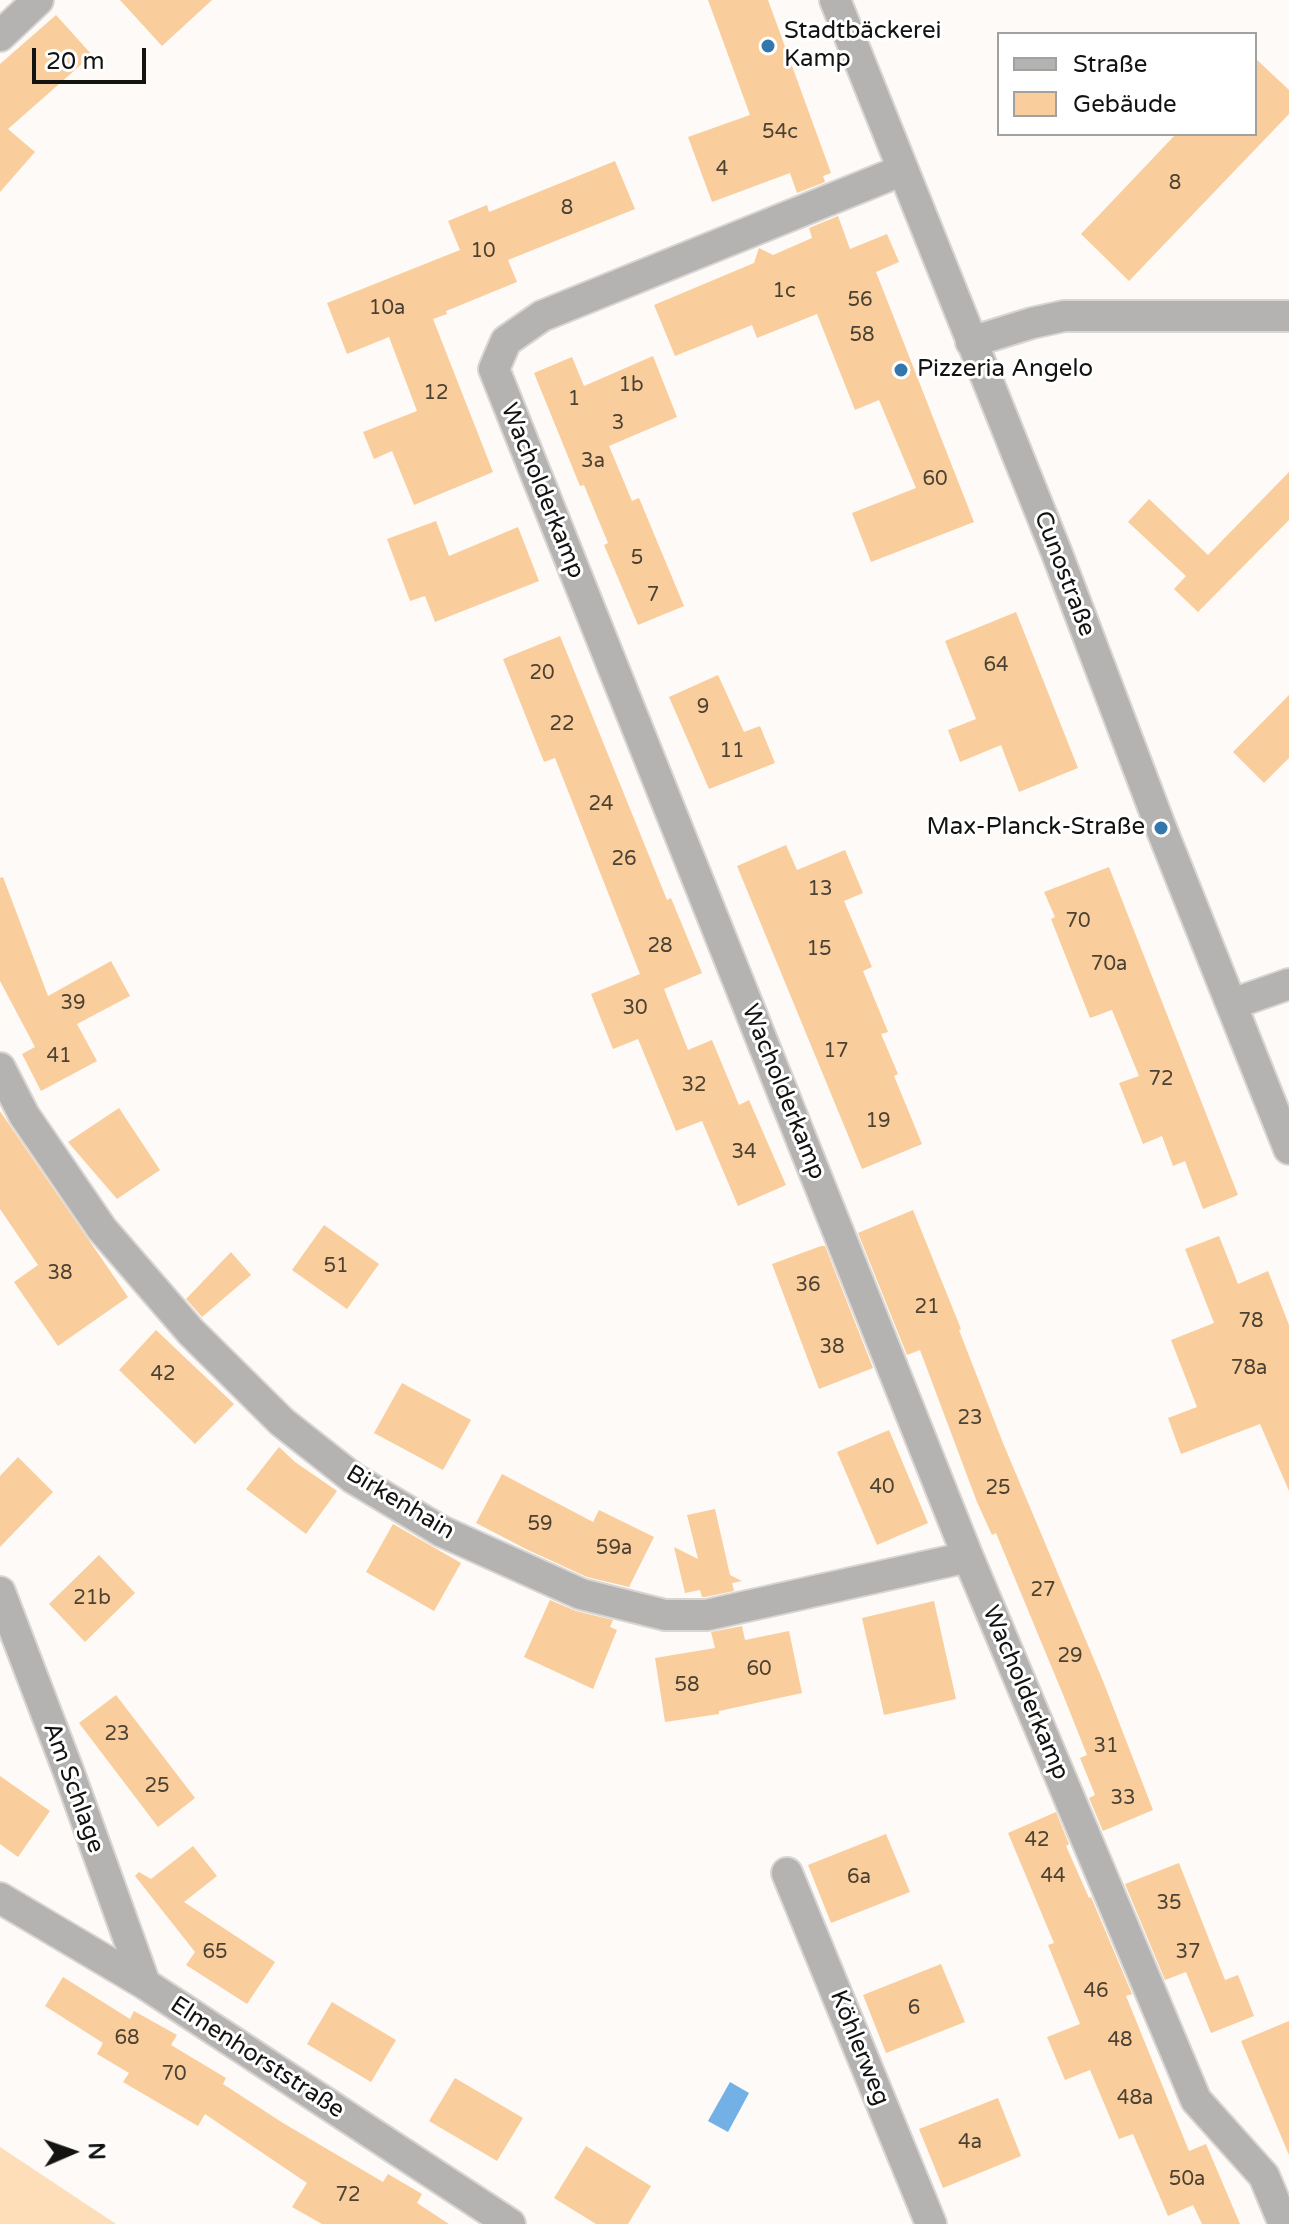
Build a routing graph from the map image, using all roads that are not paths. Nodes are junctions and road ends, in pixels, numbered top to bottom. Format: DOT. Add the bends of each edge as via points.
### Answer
graph roads {
  1 [pos="38,0"];
  2 [pos="835,0"];
  3 [pos="0,36"];
  4 [pos="903,170"];
  5 [pos="1289,316"];
  6 [pos="971,342"];
  7 [pos="1289,984"];
  8 [pos="1232,1004"];
  9 [pos="0,1068"];
  10 [pos="1289,1149"];
  11 [pos="968,1557"];
  12 [pos="0,1592"];
  13 [pos="787,1873"];
  14 [pos="0,1898"];
  15 [pos="145,1984"];
  16 [pos="510,2224"];
  17 [pos="931,2224"];
  18 [pos="1284,2224"];
  1 -- 3 [label="street"];
  2 -- 4 [label="street, Cunostraße"];
  4 -- 6 [label="street, Cunostraße"];
  4 -- 11 [label="street, Wacholderkamp" via="542,316 506,341 494,369"];
  5 -- 6 [label="street" via="1064,316"];
  6 -- 8 [label="street, Cunostraße"];
  7 -- 8 [label="street"];
  8 -- 10 [label="street, Cunostraße"];
  9 -- 11 [label="street, Birkenhain" via="24,1115 102,1229 191,1332 282,1422 353,1478 441,1531 581,1594 665,1615 707,1615"];
  11 -- 18 [label="street, Wacholderkamp" via="1196,2100 1264,2176"];
  12 -- 15 [label="street, Am Schlage"];
  13 -- 17 [label="street, Köhlerweg"];
  14 -- 15 [label="street, Elmenhorststraße"];
  15 -- 16 [label="street, Elmenhorststraße"];
}
